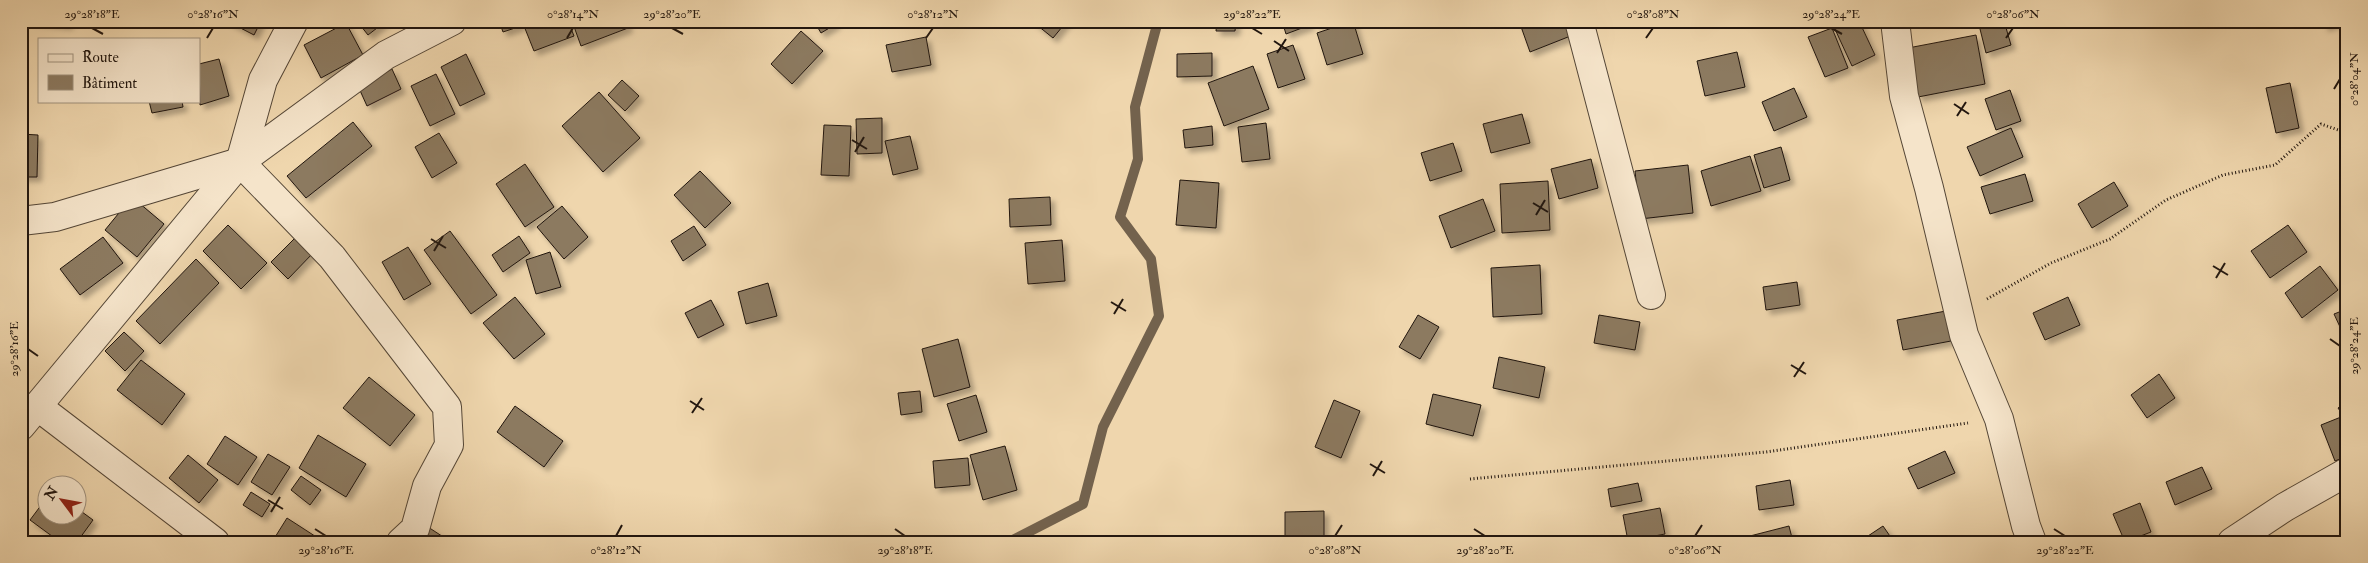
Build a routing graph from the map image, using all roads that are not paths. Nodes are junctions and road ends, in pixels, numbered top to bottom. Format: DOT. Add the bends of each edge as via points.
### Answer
graph roads {
  1 [pos="294,21"];
  2 [pos="452,21"];
  3 [pos="1579,21"];
  4 [pos="1895,21"];
  5 [pos="240,162"];
  6 [pos="21,221"];
  7 [pos="1652,295"];
  8 [pos="29,416"];
  9 [pos="2347,472"];
  10 [pos="215,542"];
  11 [pos="401,542"];
  12 [pos="2032,542"];
  13 [pos="2232,542"];
  1 -- 5 [label="street" via="263,80"];
  2 -- 5 [label="street" via="386,55"];
  3 -- 7 [label="street"];
  4 -- 12 [label="street" via="1904,96 1959,316 1999,419"];
  5 -- 6 [label="street" via="55,217"];
  5 -- 8 [label="street"];
  5 -- 11 [label="street" via="332,257 447,407 449,445 427,486 415,529"];
  8 -- 10 [label="street"];
  9 -- 13 [label="street"];
}
